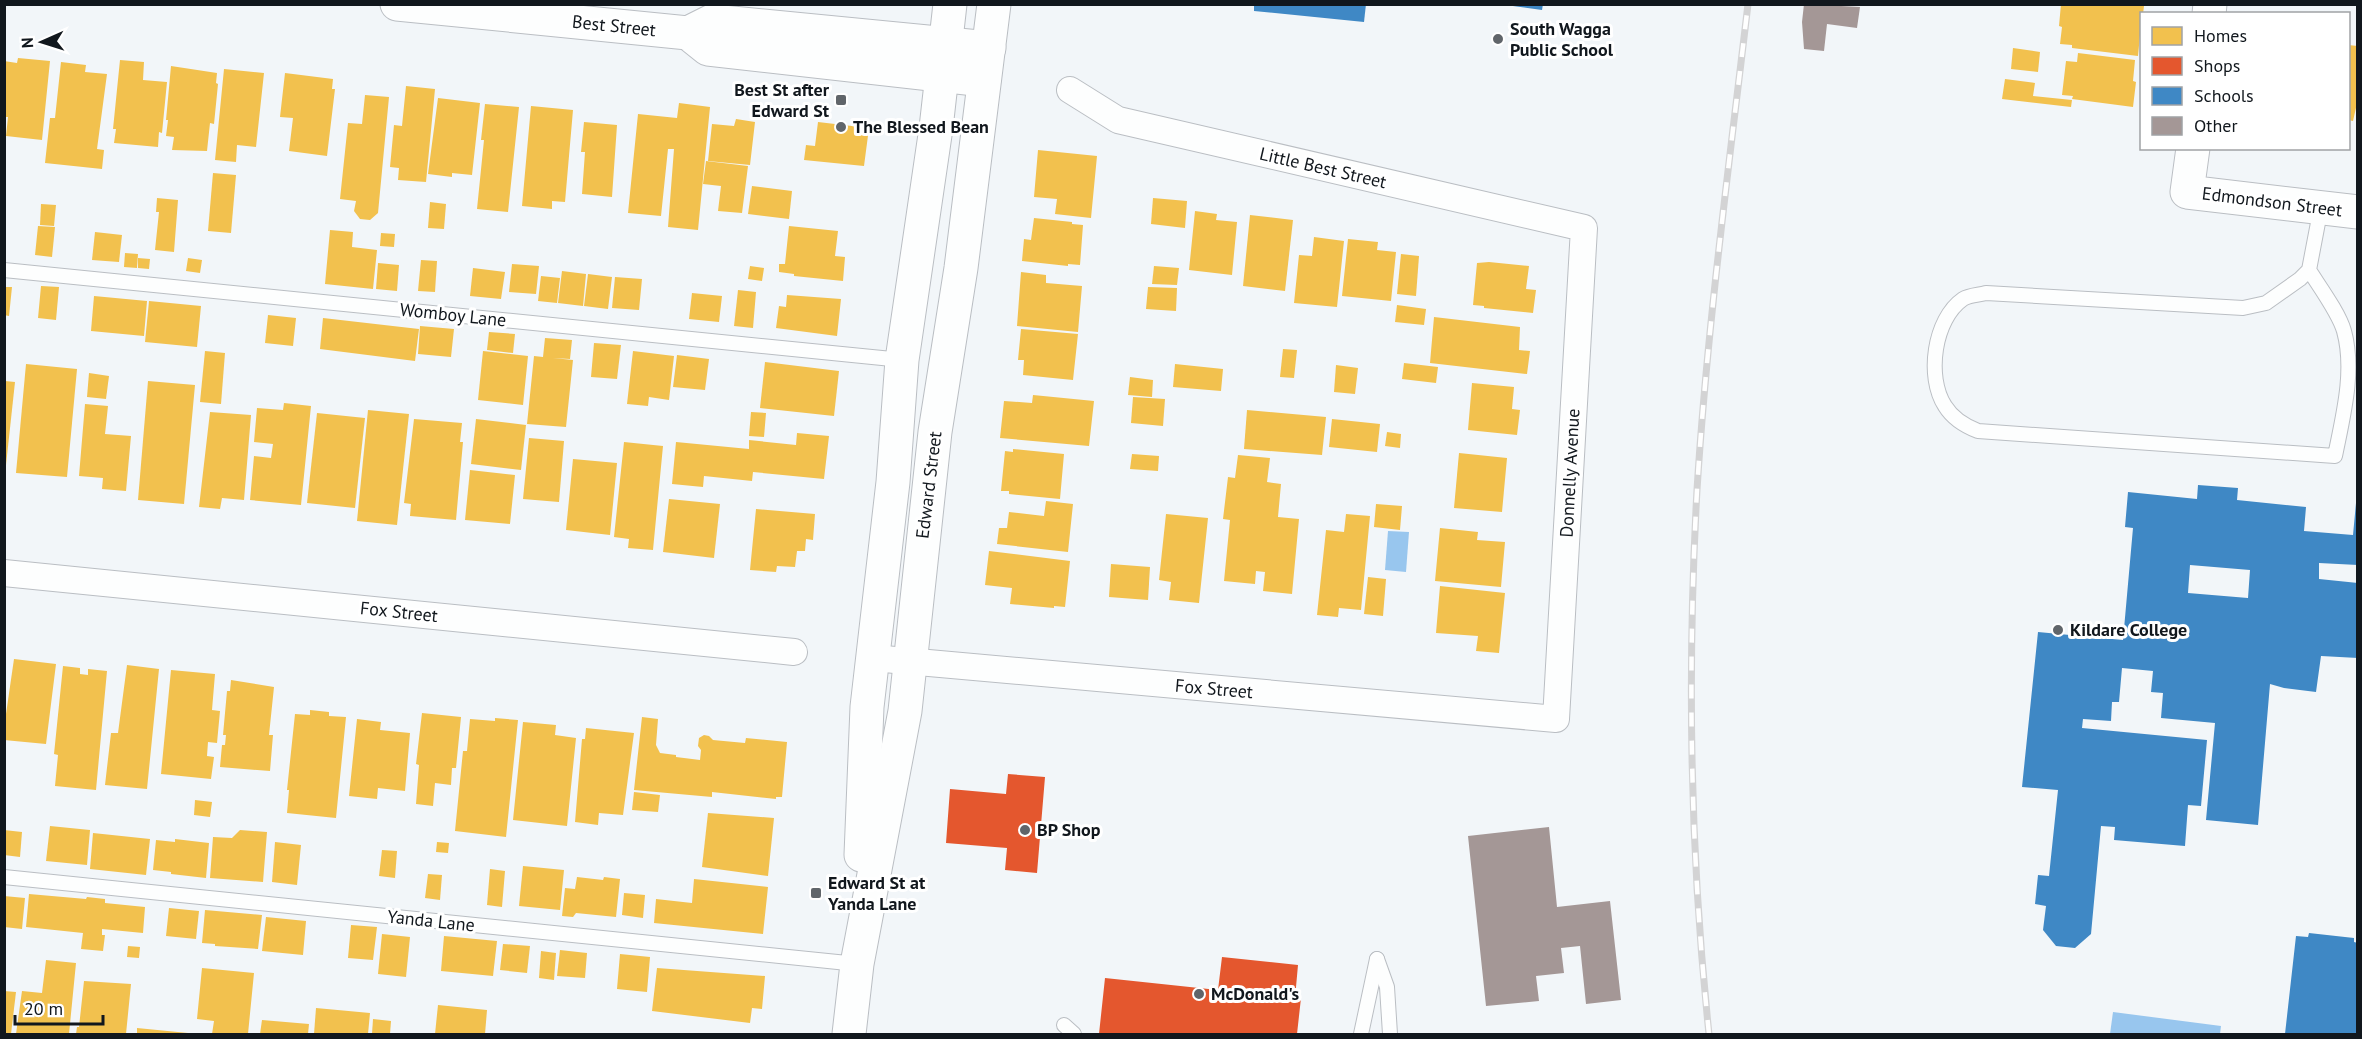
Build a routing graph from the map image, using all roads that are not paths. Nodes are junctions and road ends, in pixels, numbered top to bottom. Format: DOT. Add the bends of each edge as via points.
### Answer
graph roads {
  1 [pos="397,4"];
  2 [pos="950,4"];
  3 [pos="994,4"];
  4 [pos="988,48"];
  5 [pos="943,60"];
  6 [pos="984,80"];
  7 [pos="1070,90"];
  8 [pos="2193,150"];
  9 [pos="2321,207"];
  10 [pos="2358,212"];
  11 [pos="1584,228"];
  12 [pos="4,270"];
  13 [pos="2310,270"];
  14 [pos="902,360"];
  15 [pos="4,573"];
  16 [pos="794,652"];
  17 [pos="873,658"];
  18 [pos="910,662"];
  19 [pos="1556,719"];
  20 [pos="4,877"];
  21 [pos="857,964"];
  22 [pos="849,1035"];
  23 [pos="1361,1035"];
  24 [pos="1390,1035"];
  1 -- 5 [label="main road, Best Street" via="688,33 708,49"];
  2 -- 5 [label="main road, Edward Street"];
  3 -- 4 [label="main road, Edward Street"];
  4 -- 5 [label="main road"];
  4 -- 6 [label="main road, Edward Street"];
  5 -- 6 [label="main road"];
  5 -- 14 [label="main road, Edward Street"];
  6 -- 18 [label="main road, Edward Street" via="962,268 935,432"];
  7 -- 11 [label="street, Little Best Street" via="1118,120"];
  8 -- 9 [label="main road, Edmondson Street" via="2187,192"];
  9 -- 10 [label="main road, Edmondson Street"];
  9 -- 13 [label="lane"];
  11 -- 19 [label="street, Donnelly Avenue"];
  12 -- 14 [label="lane, Womboy Lane"];
  13 -- 13 [label="lane" via="2266,303 2243,308 1986,293 1965,298 1951,310 1941,328 1934,365 1939,392 1957,420 1978,431 2335,456 2346,400 2348,358 2343,330"];
  14 -- 17 [label="main road, Edward Street"];
  15 -- 16 [label="street, Fox Street"];
  17 -- 18 [label="street, Fox Street"];
  17 -- 21 [label="main road, Edward Street" via="866,719"];
  18 -- 19 [label="street, Fox Street"];
  18 -- 21 [label="main road, Edward Street" via="905,711"];
  20 -- 21 [label="lane, Yanda Lane"];
  21 -- 22 [label="main road, Edward Street"];
  23 -- 24 [label="lane" via="1377,959 1387,987"];
}
